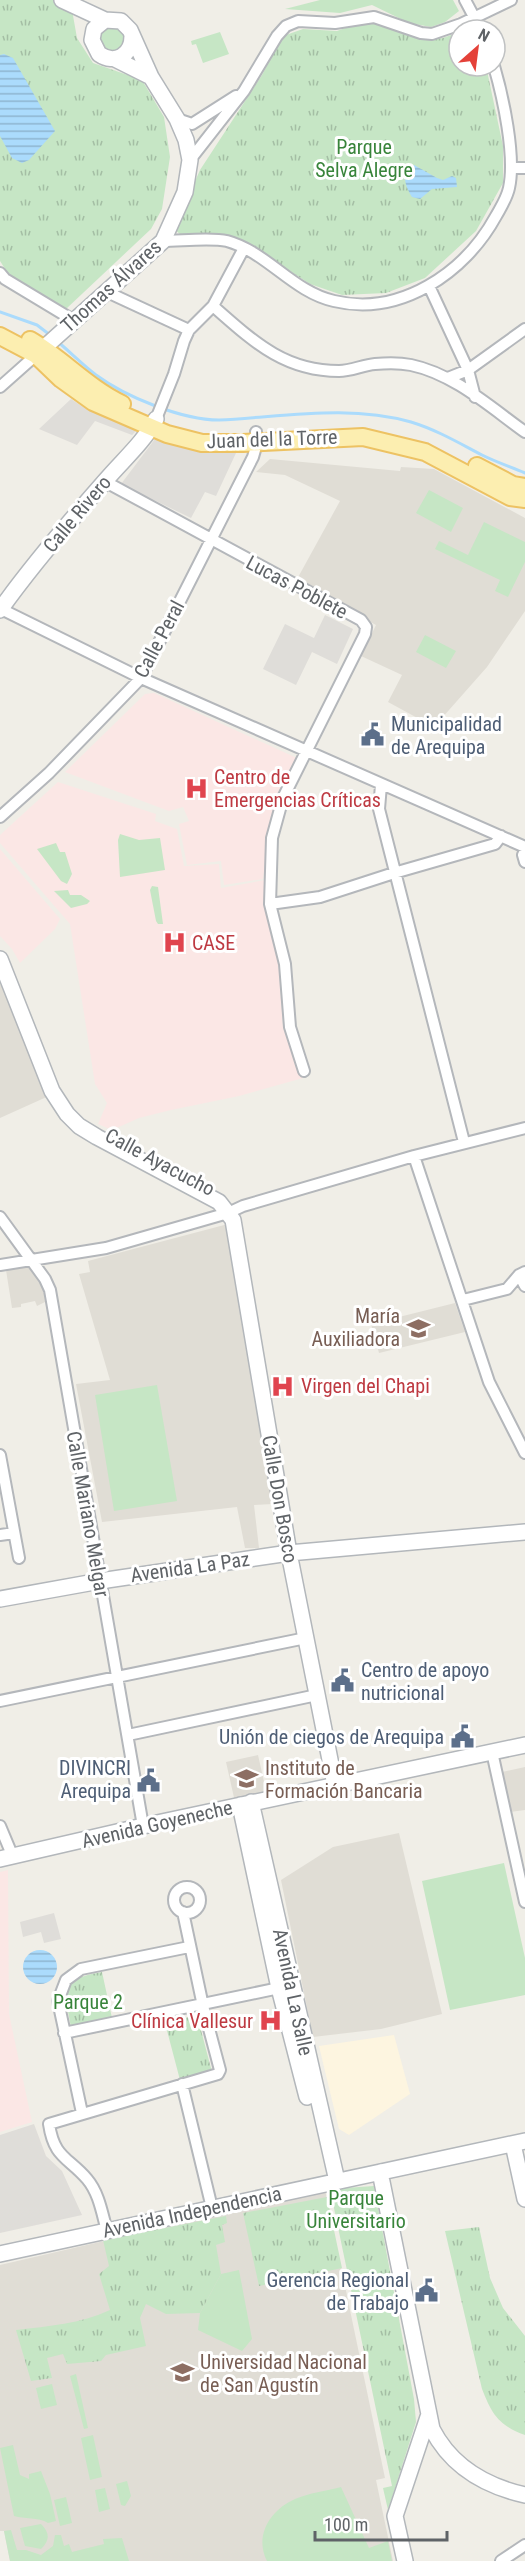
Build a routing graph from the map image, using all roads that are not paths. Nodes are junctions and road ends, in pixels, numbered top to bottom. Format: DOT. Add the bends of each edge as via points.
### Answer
graph roads {
  1 [pos="62,0"];
  2 [pos="465,0"];
  3 [pos="512,0"];
  4 [pos="77,8"];
  5 [pos="475,17"];
  6 [pos="105,20"];
  7 [pos="92,34"];
  8 [pos="132,36"];
  9 [pos="115,59"];
  10 [pos="152,77"];
  11 [pos="496,78"];
  12 [pos="244,91"];
  13 [pos="177,119"];
  14 [pos="190,160"];
  15 [pos="511,168"];
  16 [pos="525,168"];
  17 [pos="163,241"];
  18 [pos="244,248"];
  19 [pos="0,273"];
  20 [pos="429,286"];
  21 [pos="107,292"];
  22 [pos="213,306"];
  23 [pos="0,325"];
  24 [pos="68,325"];
  25 [pos="525,329"];
  26 [pos="189,330"];
  27 [pos="0,336"];
  28 [pos="43,348"];
  29 [pos="468,369"];
  30 [pos="448,378"];
  31 [pos="0,387"];
  32 [pos="475,397"];
  33 [pos="155,420"];
  34 [pos="525,432"];
  35 [pos="253,444"];
  36 [pos="104,481"];
  37 [pos="525,487"];
  38 [pos="525,499"];
  39 [pos="210,540"];
  40 [pos="0,610"];
  41 [pos="141,678"];
  42 [pos="307,753"];
  43 [pos="381,785"];
  44 [pos="0,817"];
  45 [pos="501,836"];
  46 [pos="525,849"];
  47 [pos="525,862"];
  48 [pos="394,873"];
  49 [pos="270,904"];
  50 [pos="0,946"];
  51 [pos="5,963"];
  52 [pos="304,1071"];
  53 [pos="525,1128"];
  54 [pos="464,1142"];
  55 [pos="414,1156"];
  56 [pos="228,1213"];
  57 [pos="0,1217"];
  58 [pos="31,1260"];
  59 [pos="0,1265"];
  60 [pos="522,1274"];
  61 [pos="525,1286"];
  62 [pos="463,1299"];
  63 [pos="525,1453"];
  64 [pos="0,1455"];
  65 [pos="525,1532"];
  66 [pos="14,1533"];
  67 [pos="0,1535"];
  68 [pos="289,1553"];
  69 [pos="19,1558"];
  70 [pos="100,1581"];
  71 [pos="0,1599"];
  72 [pos="306,1638"];
  73 [pos="116,1677"];
  74 [pos="317,1695"];
  75 [pos="0,1701"];
  76 [pos="129,1735"];
  77 [pos="525,1745"];
  78 [pos="492,1752"];
  79 [pos="335,1785"];
  80 [pos="246,1804"];
  81 [pos="0,1826"];
  82 [pos="143,1826"];
  83 [pos="7,1858"];
  84 [pos="525,1902"];
  85 [pos="183,1912"];
  86 [pos="189,1947"];
  87 [pos="285,1987"];
  88 [pos="203,2006"];
  89 [pos="64,2033"];
  90 [pos="182,2084"];
  91 [pos="82,2113"];
  92 [pos="519,2142"];
  93 [pos="380,2172"];
  94 [pos="332,2182"];
  95 [pos="525,2199"];
  96 [pos="212,2208"];
  97 [pos="107,2231"];
  98 [pos="0,2254"];
  99 [pos="428,2417"];
  100 [pos="525,2495"];
  101 [pos="525,2545"];
  102 [pos="405,2561"];
  103 [pos="501,2561"];
  1 -- 4 [label="street"];
  2 -- 5 [label="street"];
  3 -- 5 [label="street"];
  4 -- 6 [label="street"];
  4 -- 7 [label="street"];
  5 -- 12 [label="street" via="432,34 374,16 335,23 298,21 281,31"];
  6 -- 7 [label="street"];
  6 -- 8 [label="street" via="121,21"];
  7 -- 9 [label="street" via="95,50"];
  8 -- 9 [label="street" via="130,48"];
  8 -- 10 [label="street, Thomas Álvares"];
  9 -- 10 [label="street"];
  10 -- 13 [label="street, Thomas Álvares"];
  11 -- 15 [label="street"];
  12 -- 13 [label="street" via="192,124"];
  12 -- 14 [label="street"];
  13 -- 14 [label="street, Thomas Álvares"];
  14 -- 17 [label="street, Thomas Álvares" via="185,192"];
  15 -- 16 [label="street"];
  15 -- 20 [label="street" via="509,188 489,228 453,271"];
  17 -- 18 [label="street" via="226,241"];
  17 -- 21 [label="street, Thomas Álvares"];
  18 -- 20 [label="street" via="308,291 334,301 362,305 391,302"];
  18 -- 22 [label="street"];
  19 -- 24 [label="street"];
  20 -- 29 [label="street"];
  21 -- 24 [label="street, Thomas Álvares"];
  21 -- 26 [label="street"];
  22 -- 26 [label="street"];
  22 -- 30 [label="street" via="257,345 280,359 306,367 340,372 375,364 409,364"];
  23 -- 28 [label="main road, Juan del la Torre"];
  24 -- 28 [label="street, Thomas Álvares"];
  25 -- 29 [label="street"];
  26 -- 33 [label="street"];
  27 -- 28 [label="main road, Juan del la Torre"];
  28 -- 31 [label="street"];
  28 -- 33 [label="main road, Juan del la Torre" via="98,391"];
  29 -- 30 [label="street"];
  29 -- 32 [label="street"];
  30 -- 32 [label="street"];
  32 -- 34 [label="street"];
  33 -- 35 [label="main road, Juan del la Torre"];
  33 -- 36 [label="street, Calle Rivero"];
  35 -- 37 [label="main road, Juan del la Torre" via="362,427 413,437 513,485"];
  35 -- 38 [label="main road, Juan del la Torre" via="363,437 425,452 510,497"];
  35 -- 39 [label="street, Calle Peral"];
  36 -- 39 [label="street, Lucas Poblete"];
  36 -- 40 [label="street, Calle Rivero"];
  39 -- 41 [label="street, Calle Peral"];
  39 -- 42 [label="street, Lucas Poblete" via="361,620 366,627"];
  40 -- 41 [label="street"];
  41 -- 42 [label="street"];
  41 -- 44 [label="street, Calle Peral" via="49,773"];
  42 -- 43 [label="street"];
  42 -- 49 [label="street" via="274,824"];
  43 -- 45 [label="street"];
  43 -- 48 [label="street" via="379,809"];
  45 -- 46 [label="street"];
  45 -- 48 [label="street" via="495,844"];
  46 -- 47 [label="street"];
  48 -- 49 [label="street" via="320,897"];
  48 -- 54 [label="street"];
  49 -- 52 [label="street" via="285,964 290,1027"];
  50 -- 51 [label="street, Calle Ayacucho"];
  51 -- 56 [label="street, Calle Ayacucho" via="52,1091 65,1112 79,1126 219,1202"];
  53 -- 54 [label="street"];
  54 -- 55 [label="street"];
  55 -- 56 [label="street"];
  55 -- 62 [label="street"];
  56 -- 58 [label="street" via="106,1248"];
  56 -- 68 [label="street, Calle Don Bosco" via="233,1220"];
  57 -- 58 [label="street, Calle Mariano Melgar"];
  58 -- 59 [label="street"];
  58 -- 70 [label="street, Calle Mariano Melgar" via="50,1290"];
  60 -- 61 [label="street"];
  60 -- 62 [label="street" via="507,1289"];
  62 -- 63 [label="street" via="489,1383"];
  64 -- 66 [label="street"];
  65 -- 68 [label="street, Avenida La Paz"];
  66 -- 67 [label="street"];
  66 -- 69 [label="street"];
  68 -- 70 [label="street, Avenida La Paz"];
  68 -- 72 [label="street, Calle Don Bosco"];
  70 -- 71 [label="street, Avenida La Paz"];
  70 -- 73 [label="street, Calle Mariano Melgar"];
  72 -- 73 [label="street"];
  72 -- 74 [label="street, Calle Don Bosco"];
  73 -- 75 [label="street"];
  73 -- 76 [label="street, Calle Mariano Melgar"];
  74 -- 76 [label="street"];
  74 -- 79 [label="street, Calle Don Bosco"];
  76 -- 82 [label="street, Calle Mariano Melgar"];
  77 -- 78 [label="street, Avenida Goyeneche"];
  78 -- 79 [label="street, Avenida Goyeneche"];
  78 -- 84 [label="street"];
  79 -- 80 [label="street, Avenida Goyeneche"];
  80 -- 82 [label="street, Avenida Goyeneche"];
  80 -- 87 [label="street, Avenida La Salle"];
  81 -- 83 [label="street"];
  82 -- 83 [label="street, Avenida Goyeneche"];
  85 -- 86 [label="street"];
  86 -- 88 [label="street"];
  86 -- 89 [label="street" via="81,1969 70,1976 58,2001"];
  87 -- 88 [label="street"];
  87 -- 94 [label="street, Avenida La Salle"];
  88 -- 89 [label="street"];
  88 -- 90 [label="street" via="220,2070 214,2076"];
  89 -- 91 [label="street"];
  90 -- 91 [label="street"];
  90 -- 96 [label="street"];
  91 -- 97 [label="street" via="49,2124 51,2139 66,2162 88,2180 98,2198"];
  92 -- 93 [label="street, Avenida Independencia"];
  92 -- 95 [label="street"];
  93 -- 94 [label="street, Avenida Independencia"];
  93 -- 99 [label="street"];
  94 -- 96 [label="street, Avenida Independencia"];
  96 -- 97 [label="street, Avenida Independencia"];
  97 -- 98 [label="street, Avenida Independencia"];
  99 -- 100 [label="street" via="438,2441 459,2465 493,2485"];
  99 -- 102 [label="street" via="395,2516"];
  101 -- 103 [label="street"];
}
